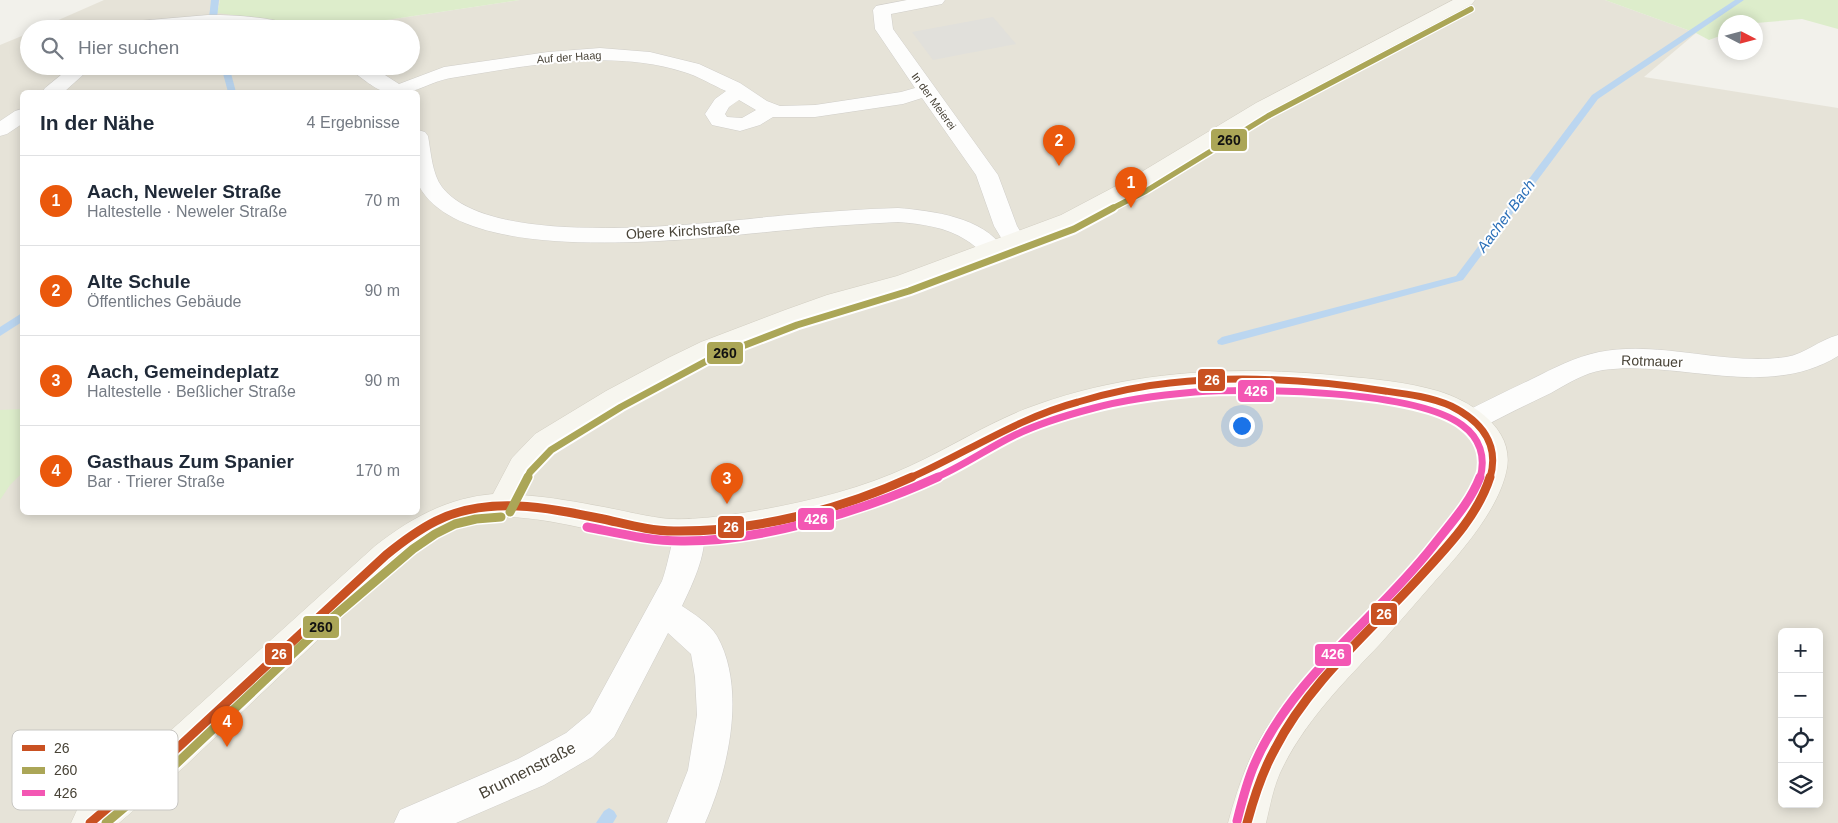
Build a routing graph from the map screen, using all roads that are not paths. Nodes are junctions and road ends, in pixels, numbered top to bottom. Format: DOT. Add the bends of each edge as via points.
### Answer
graph roads {
  1 [pos="936,0"];
  2 [pos="1466,0"];
  3 [pos="73,75"];
  4 [pos="372,75"];
  5 [pos="54,90"];
  6 [pos="394,90"];
  7 [pos="402,90"];
  8 [pos="740,91"];
  9 [pos="926,91"];
  10 [pos="770,109"];
  11 [pos="20,116"];
  12 [pos="0,130"];
  13 [pos="420,146"];
  14 [pos="1014,241"];
  15 [pos="992,250"];
  16 [pos="1838,344"];
  17 [pos="1473,420"];
  18 [pos="501,507"];
  19 [pos="690,531"];
  20 [pos="664,612"];
  21 [pos="178,748"];
  22 [pos="106,810"];
  23 [pos="90,823"];
  24 [pos="413,823"];
  25 [pos="686,823"];
  26 [pos="1247,823"];
  1 -- 9 [label="street, In der Meierei" via="882,10 887,34"];
  2 -- 14 [label="main road" via="1263,107 1103,203"];
  3 -- 5 [label="street"];
  4 -- 6 [label="street"];
  7 -- 8 [label="street, Auf der Haag" via="451,72 600,54 668,62 708,74"];
  8 -- 10 [label="street, Auf der Haag"];
  8 -- 10 [label="street" via="718,108 715,114 719,121 745,124"];
  9 -- 10 [label="street, Auf der Haag" via="903,98 800,112"];
  9 -- 14 [label="street, In der Meierei" via="986,175"];
  11 -- 12 [label="street"];
  13 -- 15 [label="street, Obere Kirchstraße" via="427,181 441,199 475,218 515,229 574,235 643,234 898,215 954,225 976,234"];
  14 -- 15 [label="main road"];
  15 -- 18 [label="main road" via="905,282 786,319 710,348 677,365 545,442 522,466"];
  16 -- 17 [label="street, Rotmauer" via="1816,359 1782,367 1628,359 1600,361 1564,374"];
  17 -- 19 [label="main road" via="1448,404 1430,399 1335,385 1245,381 1145,386 1085,400 1019,423 936,466 866,495 779,518"];
  17 -- 26 [label="main road" via="1489,440 1493,462 1478,503 1446,547 1330,671 1294,715 1272,748 1252,800"];
  18 -- 19 [label="main road" via="545,510 654,529"];
  18 -- 21 [label="main road" via="472,508 450,514 407,541 311,622"];
  19 -- 20 [label="street, Brunnenstraße" via="685,560"];
  20 -- 24 [label="street, Brunnenstraße" via="609,714 591,735 531,772"];
  20 -- 25 [label="street" via="693,633 705,647 714,692 710,760"];
  22 -- 23 [label="main road"];
}
